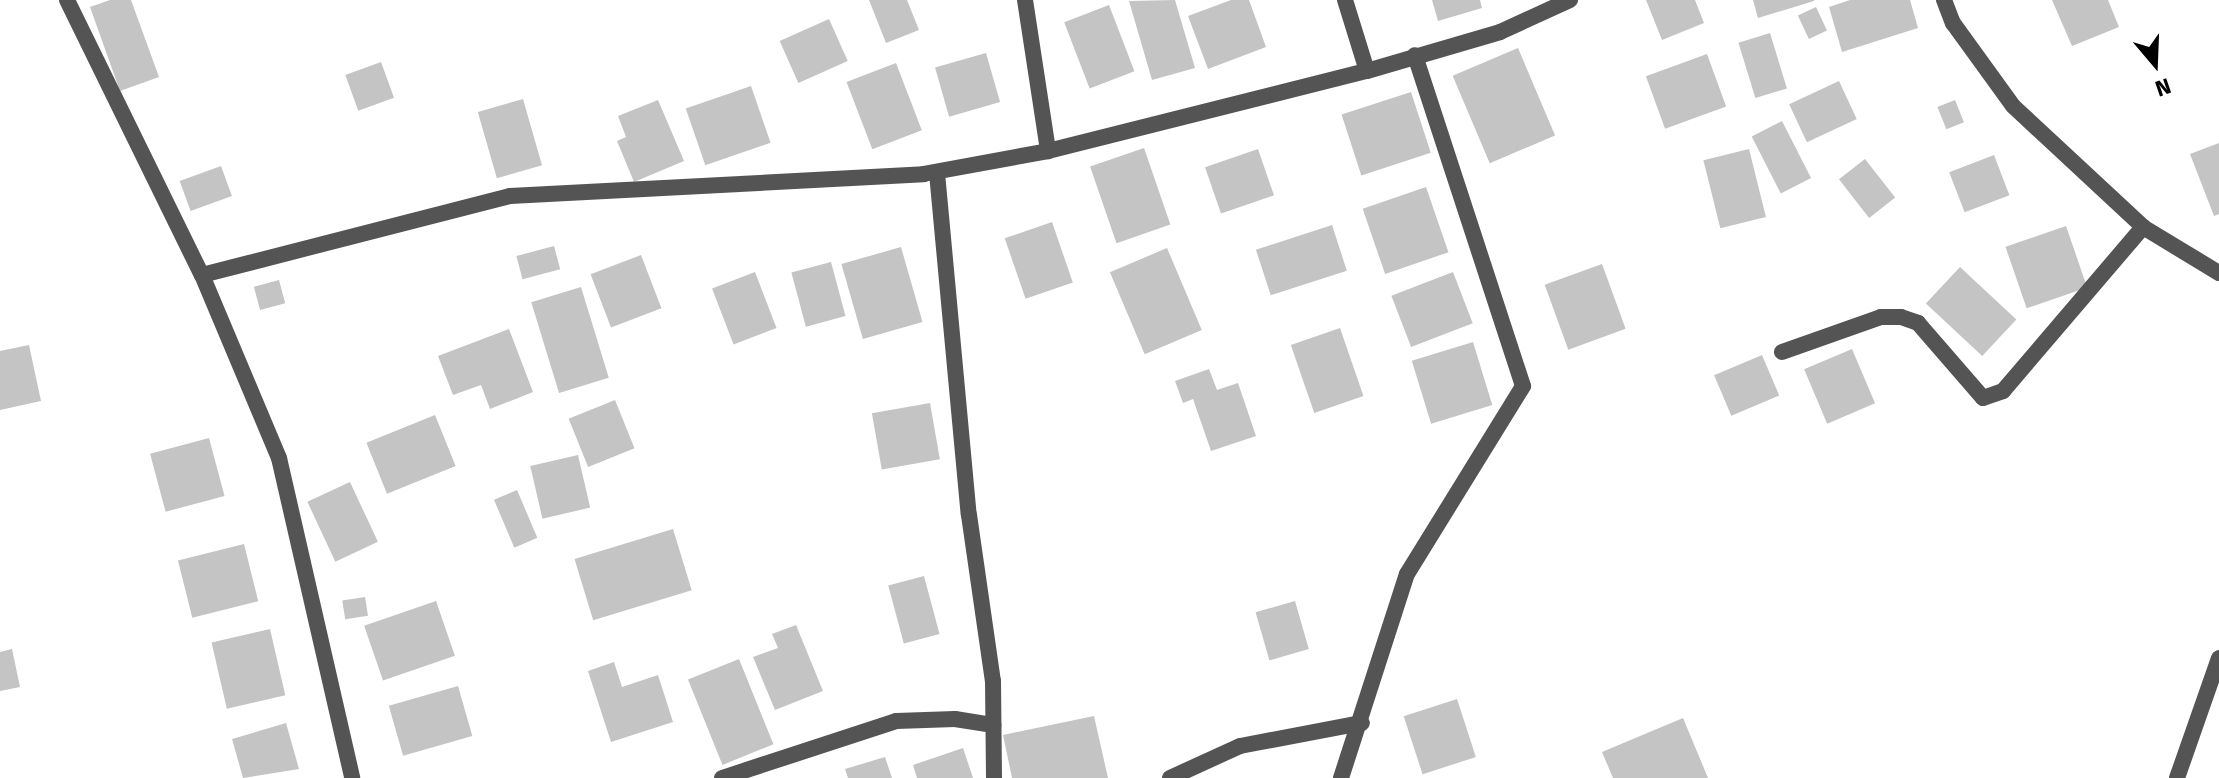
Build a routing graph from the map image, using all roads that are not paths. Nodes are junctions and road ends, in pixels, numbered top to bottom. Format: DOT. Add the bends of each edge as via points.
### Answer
graph roads {
  1 [pos="67,0"];
  2 [pos="1025,0"];
  3 [pos="1345,0"];
  4 [pos="1570,0"];
  5 [pos="1944,0"];
  6 [pos="1415,55"];
  7 [pos="1367,71"];
  8 [pos="1048,151"];
  9 [pos="937,173"];
  10 [pos="2143,227"];
  11 [pos="2219,273"];
  12 [pos="202,275"];
  13 [pos="1782,352"];
  14 [pos="2219,658"];
  15 [pos="1362,723"];
  16 [pos="994,725"];
  17 [pos="352,778"];
  18 [pos="722,778"];
  19 [pos="994,778"];
  20 [pos="1170,778"];
  21 [pos="1341,778"];
  22 [pos="2177,778"];
  1 -- 12 [label="street"];
  2 -- 8 [label="street"];
  3 -- 7 [label="street"];
  4 -- 6 [label="street" via="1500,32"];
  5 -- 10 [label="street" via="1953,23 2013,106"];
  6 -- 7 [label="street"];
  6 -- 15 [label="street" via="1523,386 1407,574"];
  7 -- 8 [label="street"];
  8 -- 9 [label="street"];
  9 -- 12 [label="street" via="510,196"];
  9 -- 16 [label="street"];
  10 -- 11 [label="street"];
  10 -- 13 [label="street" via="2003,391 1983,398 1918,323 1901,317 1881,317"];
  12 -- 17 [label="street" via="279,458"];
  14 -- 22 [label="street"];
  15 -- 20 [label="street" via="1240,746"];
  15 -- 21 [label="street"];
  16 -- 18 [label="street" via="955,719 896,721"];
  16 -- 19 [label="street"];
}
